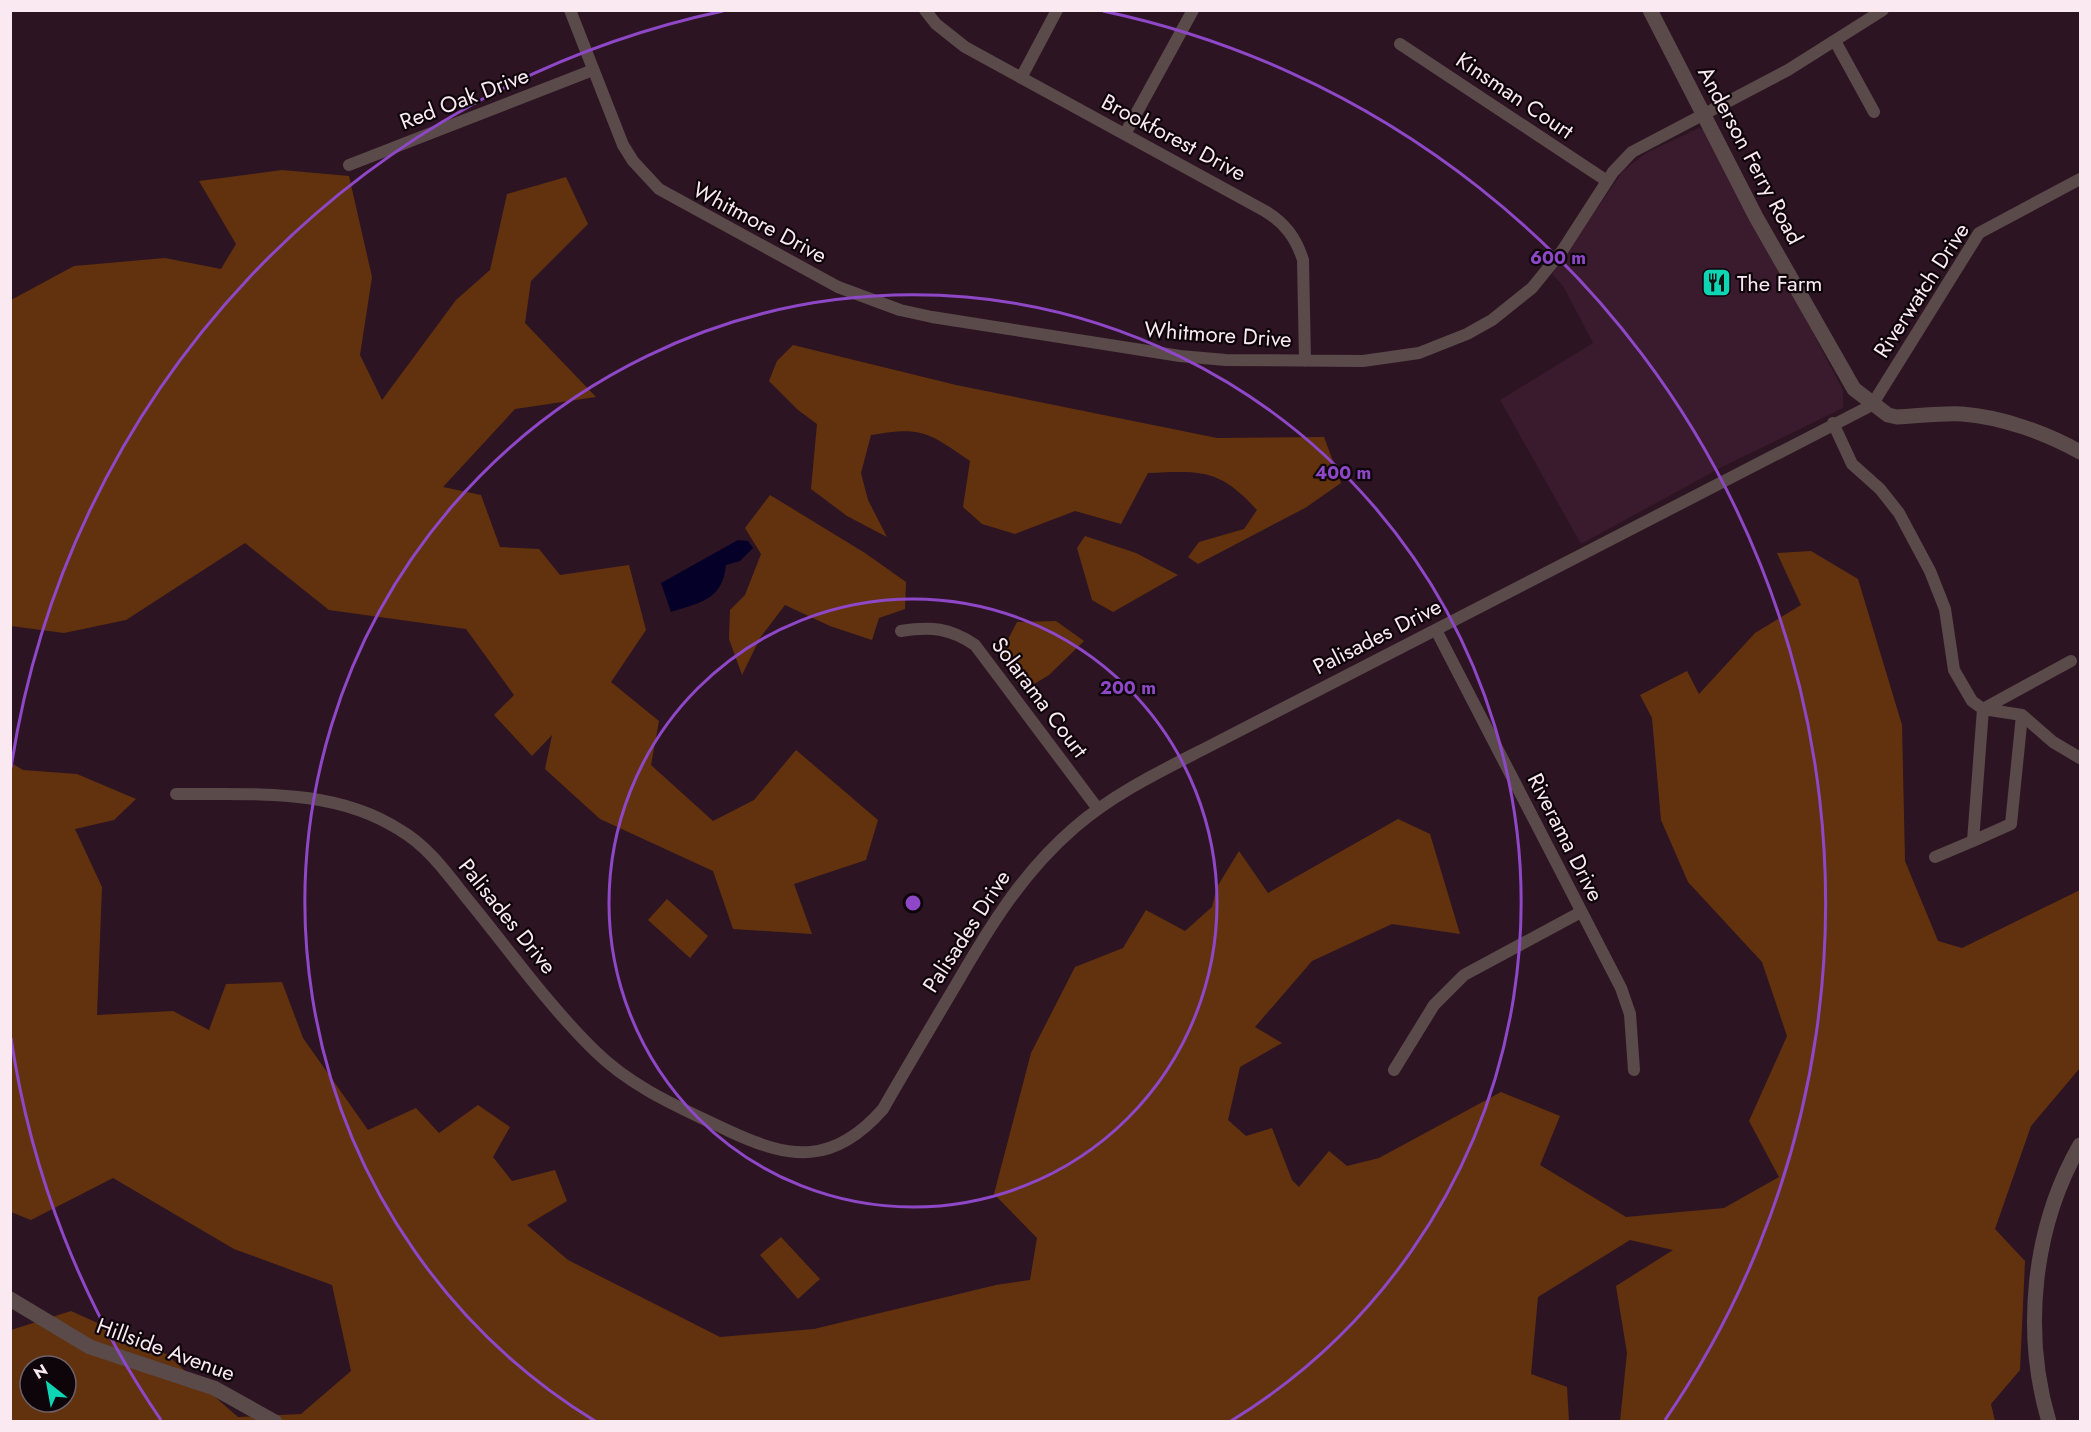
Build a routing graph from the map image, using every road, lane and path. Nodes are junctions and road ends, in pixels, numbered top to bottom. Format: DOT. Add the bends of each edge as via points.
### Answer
graph roads {
  1 [pos="570,10"];
  2 [pos="925,10"];
  3 [pos="1057,10"];
  4 [pos="1193,10"];
  5 [pos="1650,10"];
  6 [pos="1883,10"];
  7 [pos="1835,41"];
  8 [pos="1400,44"];
  9 [pos="593,70"];
  10 [pos="1021,78"];
  11 [pos="1874,112"];
  12 [pos="1703,114"];
  13 [pos="1125,134"];
  14 [pos="349,165"];
  15 [pos="2080,179"];
  16 [pos="1607,182"];
  17 [pos="1305,361"];
  18 [pos="1872,405"];
  19 [pos="1833,423"];
  20 [pos="2080,452"];
  21 [pos="1436,630"];
  22 [pos="901,631"];
  23 [pos="2071,661"];
  24 [pos="1983,709"];
  25 [pos="2022,716"];
  26 [pos="2080,758"];
  27 [pos="176,794"];
  28 [pos="1098,809"];
  29 [pos="1973,841"];
  30 [pos="1935,857"];
  31 [pos="1581,912"];
  32 [pos="1394,1070"];
  33 [pos="1634,1070"];
  34 [pos="2080,1145"];
  35 [pos="10,1299"];
  36 [pos="276,1422"];
  37 [pos="2049,1422"];
  1 -- 9 [label="street, Whitmore Drive"];
  2 -- 10 [label="street, Brookforest Drive" via="957,42"];
  3 -- 10 [label="street"];
  4 -- 13 [label="street"];
  5 -- 12 [label="street, Anderson Ferry Road"];
  6 -- 7 [label="street, Whitmore Drive"];
  7 -- 11 [label="street"];
  7 -- 12 [label="street, Whitmore Drive"];
  8 -- 16 [label="street, Kinsman Court"];
  9 -- 14 [label="street, Red Oak Drive"];
  9 -- 17 [label="street, Whitmore Drive" via="623,145 659,189 858,295 932,317 1180,356"];
  10 -- 13 [label="street, Brookforest Drive"];
  12 -- 16 [label="street, Whitmore Drive" via="1632,152"];
  12 -- 18 [label="street, Anderson Ferry Road" via="1756,217 1854,389"];
  13 -- 17 [label="street, Brookforest Drive" via="1265,211 1291,233 1305,274"];
  15 -- 18 [label="street, Riverwatch Drive" via="1979,233"];
  16 -- 17 [label="street, Whitmore Drive" via="1548,270 1492,320 1441,345 1400,357"];
  18 -- 19 [label="street, Palisades Drive"];
  18 -- 20 [label="street, Anderson Ferry Road" via="1897,417 1961,414 1994,420 2049,437"];
  19 -- 21 [label="street, Palisades Drive"];
  19 -- 24 [label="street" via="1852,464 1899,513 1926,561 1945,609 1954,670 1972,700"];
  21 -- 28 [label="street, Palisades Drive" via="1153,776"];
  21 -- 31 [label="street, Riverama Drive"];
  22 -- 28 [label="street, Solarama Court" via="938,627 975,645"];
  23 -- 24 [label="street"];
  24 -- 25 [label="street"];
  24 -- 29 [label="street"];
  25 -- 26 [label="street"];
  25 -- 29 [label="street" via="2011,824"];
  27 -- 28 [label="street, Palisades Drive" via="316,797 383,819 435,859 575,1030 616,1069 664,1100 756,1143 774,1150 802,1153 830,1148 850,1139 883,1109 1014,891 1051,849"];
  29 -- 30 [label="street"];
  31 -- 32 [label="street" via="1464,975 1434,1005"];
  31 -- 33 [label="street, Riverama Drive" via="1626,1000"];
  34 -- 37 [label="street" via="2046,1230 2036,1286 2037,1371"];
  35 -- 36 [label="street, Hillside Avenue" via="90,1347 214,1388"];
}
